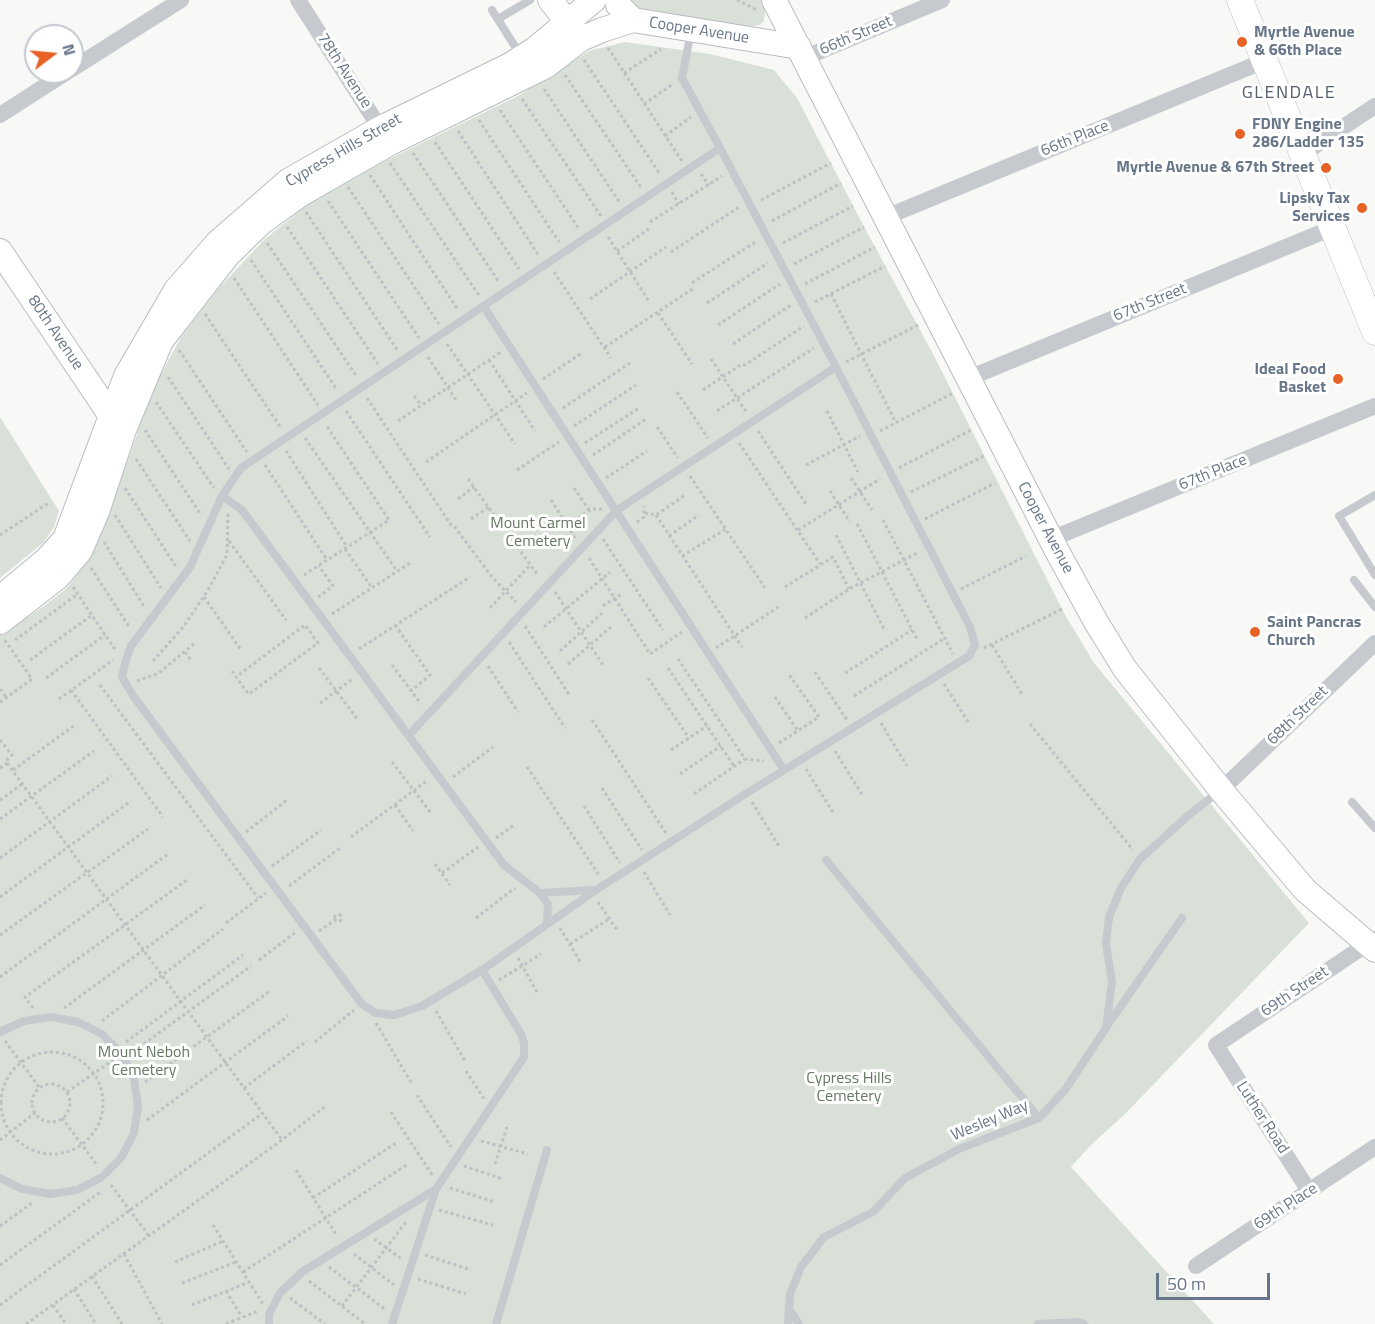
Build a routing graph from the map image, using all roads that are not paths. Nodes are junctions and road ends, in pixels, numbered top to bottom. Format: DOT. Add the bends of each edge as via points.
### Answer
graph roads {
  1 [pos="180,0"];
  2 [pos="298,0"];
  3 [pos="530,0"];
  4 [pos="550,0"];
  5 [pos="594,0"];
  6 [pos="617,0"];
  7 [pos="942,0"];
  8 [pos="1240,0"];
  9 [pos="768,7"];
  10 [pos="492,10"];
  11 [pos="498,20"];
  12 [pos="633,20"];
  13 [pos="691,30"];
  14 [pos="576,39"];
  15 [pos="801,52"];
  16 [pos="522,58"];
  17 [pos="84,61"];
  18 [pos="1264,61"];
  19 [pos="49,84"];
  20 [pos="1375,106"];
  21 [pos="0,115"];
  22 [pos="392,145"];
  23 [pos="720,148"];
  24 [pos="1303,154"];
  25 [pos="875,222"];
  26 [pos="1332,228"];
  27 [pos="0,251"];
  28 [pos="485,306"];
  29 [pos="1373,321"];
  30 [pos="836,367"];
  31 [pos="961,386"];
  32 [pos="1375,406"];
  33 [pos="111,416"];
  34 [pos="1375,495"];
  35 [pos="224,498"];
  36 [pos="617,510"];
  37 [pos="1051,539"];
  38 [pos="1375,575"];
  39 [pos="1354,580"];
  40 [pos="0,598"];
  41 [pos="1375,607"];
  42 [pos="6,633"];
  43 [pos="1375,643"];
  44 [pos="409,735"];
  45 [pos="782,766"];
  46 [pos="1221,789"];
  47 [pos="1352,802"];
  48 [pos="1375,828"];
  49 [pos="826,861"];
  50 [pos="594,891"];
  51 [pos="540,893"];
  52 [pos="1182,918"];
  53 [pos="547,924"];
  54 [pos="1372,944"];
  55 [pos="482,970"];
  56 [pos="1106,1028"];
  57 [pos="0,1033"];
  58 [pos="1216,1045"];
  59 [pos="1039,1118"];
  60 [pos="1375,1148"];
  61 [pos="547,1150"];
  62 [pos="0,1178"];
  63 [pos="437,1187"];
  64 [pos="1309,1191"];
  65 [pos="1196,1266"];
  66 [pos="789,1309"];
  67 [pos="393,1320"];
  68 [pos="269,1324"];
  69 [pos="496,1324"];
  70 [pos="788,1324"];
  71 [pos="799,1324"];
  72 [pos="1038,1324"];
  73 [pos="1084,1324"];
  1 -- 17 [label="street"];
  2 -- 22 [label="street, 78th Avenue"];
  3 -- 11 [label="lane"];
  4 -- 14 [label="street"];
  5 -- 14 [label="street, Cypress Hills Street"];
  6 -- 12 [label="street"];
  7 -- 15 [label="street, 66th Street"];
  8 -- 18 [label="main road"];
  9 -- 15 [label="street, Cooper Avenue"];
  10 -- 11 [label="lane"];
  11 -- 16 [label="lane"];
  12 -- 13 [label="street, Cooper Avenue"];
  12 -- 14 [label="street, Cooper Avenue"];
  13 -- 15 [label="street, Cooper Avenue"];
  13 -- 23 [label="lane" via="682,78"];
  14 -- 16 [label="street, Cypress Hills Street"];
  14 -- 22 [label="street, Cypress Hills Street" via="546,66"];
  15 -- 25 [label="street, Cooper Avenue"];
  16 -- 22 [label="street, Cypress Hills Street"];
  18 -- 24 [label="main road"];
  18 -- 25 [label="street, 66th Place"];
  19 -- 21 [label="street"];
  20 -- 24 [label="street"];
  22 -- 33 [label="street, Cypress Hills Street" via="288,181 218,242 176,290 151,330 126,376"];
  22 -- 42 [label="street, Cypress Hills Street" via="301,194 262,222 228,255 161,341 80,551"];
  23 -- 28 [label="lane"];
  23 -- 30 [label="lane"];
  24 -- 26 [label="main road"];
  25 -- 31 [label="street, Cooper Avenue"];
  26 -- 29 [label="main road"];
  26 -- 31 [label="street, 67th Street"];
  27 -- 33 [label="street, 80th Avenue"];
  28 -- 35 [label="lane" via="241,468"];
  28 -- 36 [label="lane" via="533,387"];
  30 -- 36 [label="lane"];
  30 -- 45 [label="lane" via="970,627 975,645 969,656 958,663 800,760"];
  31 -- 37 [label="street, Cooper Avenue"];
  32 -- 37 [label="street, 67th Place"];
  33 -- 40 [label="street, Cypress Hills Street" via="65,539"];
  34 -- 38 [label="lane" via="1339,516"];
  35 -- 44 [label="lane" via="242,510"];
  35 -- 55 [label="lane" via="183,576 131,646 122,677 365,1005 375,1013 394,1015 422,1006"];
  36 -- 44 [label="lane"];
  36 -- 45 [label="lane"];
  37 -- 46 [label="street, Cooper Avenue" via="1125,669"];
  39 -- 41 [label="lane"];
  43 -- 46 [label="street, 68th Street"];
  44 -- 51 [label="lane" via="484,845"];
  45 -- 50 [label="lane" via="747,793"];
  46 -- 54 [label="street, Cooper Avenue" via="1305,890"];
  46 -- 56 [label="lane, Wesley Way" via="1140,859 1121,888 1109,917 1106,944 1112,981"];
  47 -- 48 [label="lane"];
  49 -- 59 [label="lane"];
  50 -- 51 [label="lane"];
  50 -- 53 [label="lane"];
  51 -- 53 [label="lane" via="548,904"];
  52 -- 56 [label="lane"];
  53 -- 55 [label="lane"];
  54 -- 58 [label="street, 69th Street"];
  55 -- 63 [label="lane" via="522,1034 524,1058"];
  56 -- 59 [label="lane, Wesley Way" via="1065,1090"];
  57 -- 62 [label="lane" via="24,1021 51,1017 78,1022 102,1034 122,1054 134,1079 138,1106 134,1133 106,1178 77,1190 50,1194 22,1189"];
  58 -- 64 [label="street, Luther Road"];
  59 -- 66 [label="lane, Wesley Way" via="959,1149 905,1178 873,1212 824,1237 801,1267 790,1293"];
  60 -- 64 [label="street, 69th Place"];
  61 -- 69 [label="lane"];
  63 -- 67 [label="lane"];
  63 -- 68 [label="lane" via="300,1274 282,1291 268,1314"];
  64 -- 65 [label="street, 69th Place"];
  66 -- 70 [label="lane, Wesley Way"];
  66 -- 71 [label="lane"];
  72 -- 73 [label="lane"];
}
